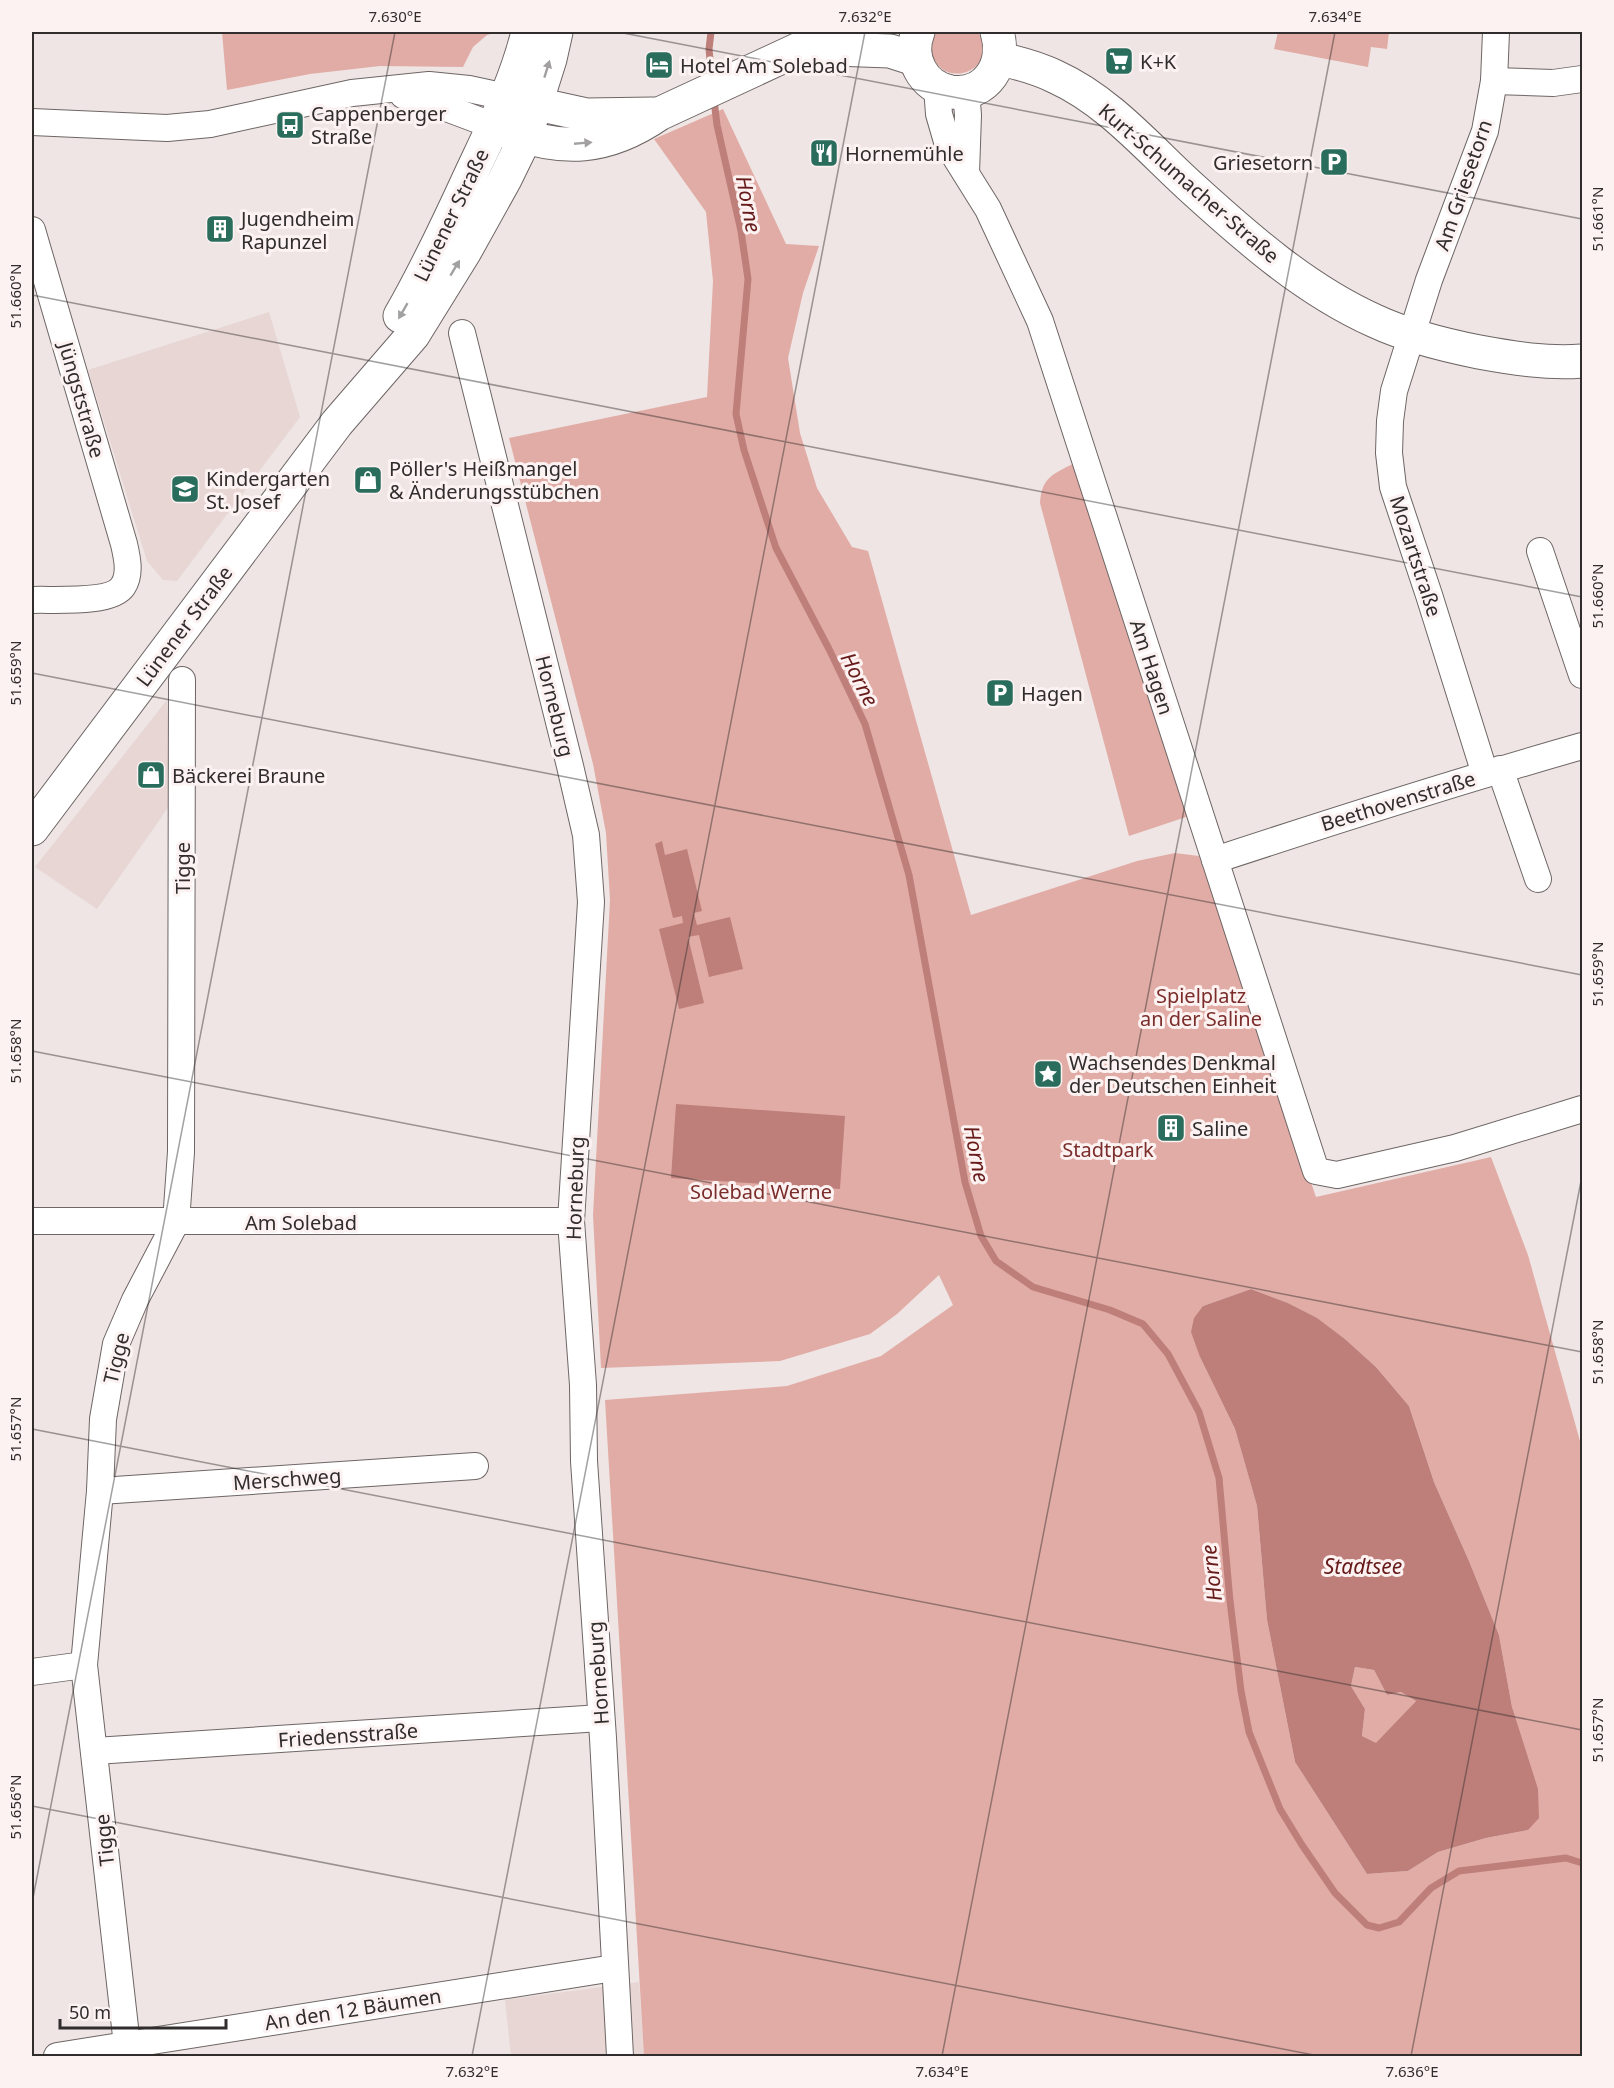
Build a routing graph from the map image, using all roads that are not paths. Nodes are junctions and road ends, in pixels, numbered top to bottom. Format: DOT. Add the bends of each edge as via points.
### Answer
graph roads {
  1 [pos="528,32"];
  2 [pos="556,32"];
  3 [pos="840,32"];
  4 [pos="1496,32"];
  5 [pos="999,45"];
  6 [pos="917,46"];
  7 [pos="799,49"];
  8 [pos="1582,79"];
  9 [pos="1494,81"];
  10 [pos="951,89"];
  11 [pos="385,91"];
  12 [pos="521,101"];
  13 [pos="673,108"];
  14 [pos="32,122"];
  15 [pos="494,126"];
  16 [pos="525,138"];
  17 [pos="32,230"];
  18 [pos="462,333"];
  19 [pos="1412,335"];
  20 [pos="1582,361"];
  21 [pos="337,423"];
  22 [pos="1540,551"];
  23 [pos="32,600"];
  24 [pos="1582,675"];
  25 [pos="182,680"];
  26 [pos="1582,746"];
  27 [pos="1493,772"];
  28 [pos="32,829"];
  29 [pos="1215,860"];
  30 [pos="1538,879"];
  31 [pos="1582,1109"];
  32 [pos="32,1221"];
  33 [pos="571,1221"];
  34 [pos="176,1222"];
  35 [pos="475,1466"];
  36 [pos="100,1491"];
  37 [pos="84,1665"];
  38 [pos="32,1672"];
  39 [pos="602,1718"];
  40 [pos="95,1751"];
  41 [pos="614,1968"];
  42 [pos="127,2045"];
  43 [pos="57,2056"];
  44 [pos="621,2056"];
  1 -- 12 [label="main road"];
  12 -- 2 [label="main road, one-way" via="550,59"];
  3 -- 7 [label="main road"];
  4 -- 9 [label="street, Am Griesetorn"];
  5 -- 10 [label="main road" via="995,70 988,80 978,87"];
  5 -- 19 [label="main road, Kurt-Schumacher-Straße" via="1024,64 1058,77 1099,103 1243,234 1331,299"];
  6 -- 7 [label="main road" via="890,51"];
  6 -- 10 [label="main road" via="922,73"];
  7 -- 13 [label="main road"];
  8 -- 9 [label="street" via="1553,83"];
  9 -- 19 [label="street, Am Griesetorn" via="1485,131"];
  10 -- 29 [label="street, Am Hagen" via="939,114 948,145 988,209 1040,321"];
  11 -- 12 [label="street" via="429,85"];
  11 -- 14 [label="street" via="352,93 210,124 167,128"];
  11 -- 15 [label="street" via="433,103"];
  12 -- 13 [label="main road" via="587,115"];
  12 -- 15 [label="main road, Lünener Straße"];
  12 -- 16 [label="main road, Lünener Straße"];
  16 -- 13 [label="main road, one-way" via="568,145 608,141"];
  15 -- 16 [label="main road"];
  15 -- 21 [label="main road, Lünener Straße, one-way" via="423,275"];
  21 -- 16 [label="main road, Lünener Straße, one-way" via="413,335 465,252"];
  17 -- 23 [label="street, Jüngststraße" via="124,544 128,571 123,586 108,597"];
  18 -- 33 [label="street, Horneburg" via="586,835 591,902"];
  19 -- 20 [label="main road, Kurt-Schumacher-Straße" via="1505,357"];
  19 -- 27 [label="street, Mozartstraße" via="1393,401 1391,477"];
  21 -- 28 [label="main road, Lünener Straße"];
  22 -- 24 [label="street"];
  25 -- 34 [label="street, Tigge" via="181,1152"];
  26 -- 27 [label="street, Beethovenstraße"];
  27 -- 29 [label="street, Beethovenstraße"];
  27 -- 30 [label="street, Mozartstraße"];
  29 -- 31 [label="street, Am Hagen" via="1316,1171 1337,1175 1455,1148"];
  32 -- 34 [label="street, Am Solebad"];
  33 -- 34 [label="street, Am Solebad"];
  33 -- 39 [label="street, Horneburg"];
  34 -- 36 [label="street, Tigge" via="116,1344 103,1419"];
  35 -- 36 [label="street, Merschweg"];
  36 -- 37 [label="street, Tigge"];
  37 -- 38 [label="street"];
  37 -- 40 [label="street, Tigge"];
  39 -- 40 [label="street, Friedensstraße"];
  39 -- 41 [label="street, Horneburg"];
  40 -- 42 [label="street, Tigge"];
  41 -- 42 [label="street, An den 12 Bäumen"];
  41 -- 44 [label="street, Horneburg"];
  42 -- 43 [label="street, An den 12 Bäumen"];
}
